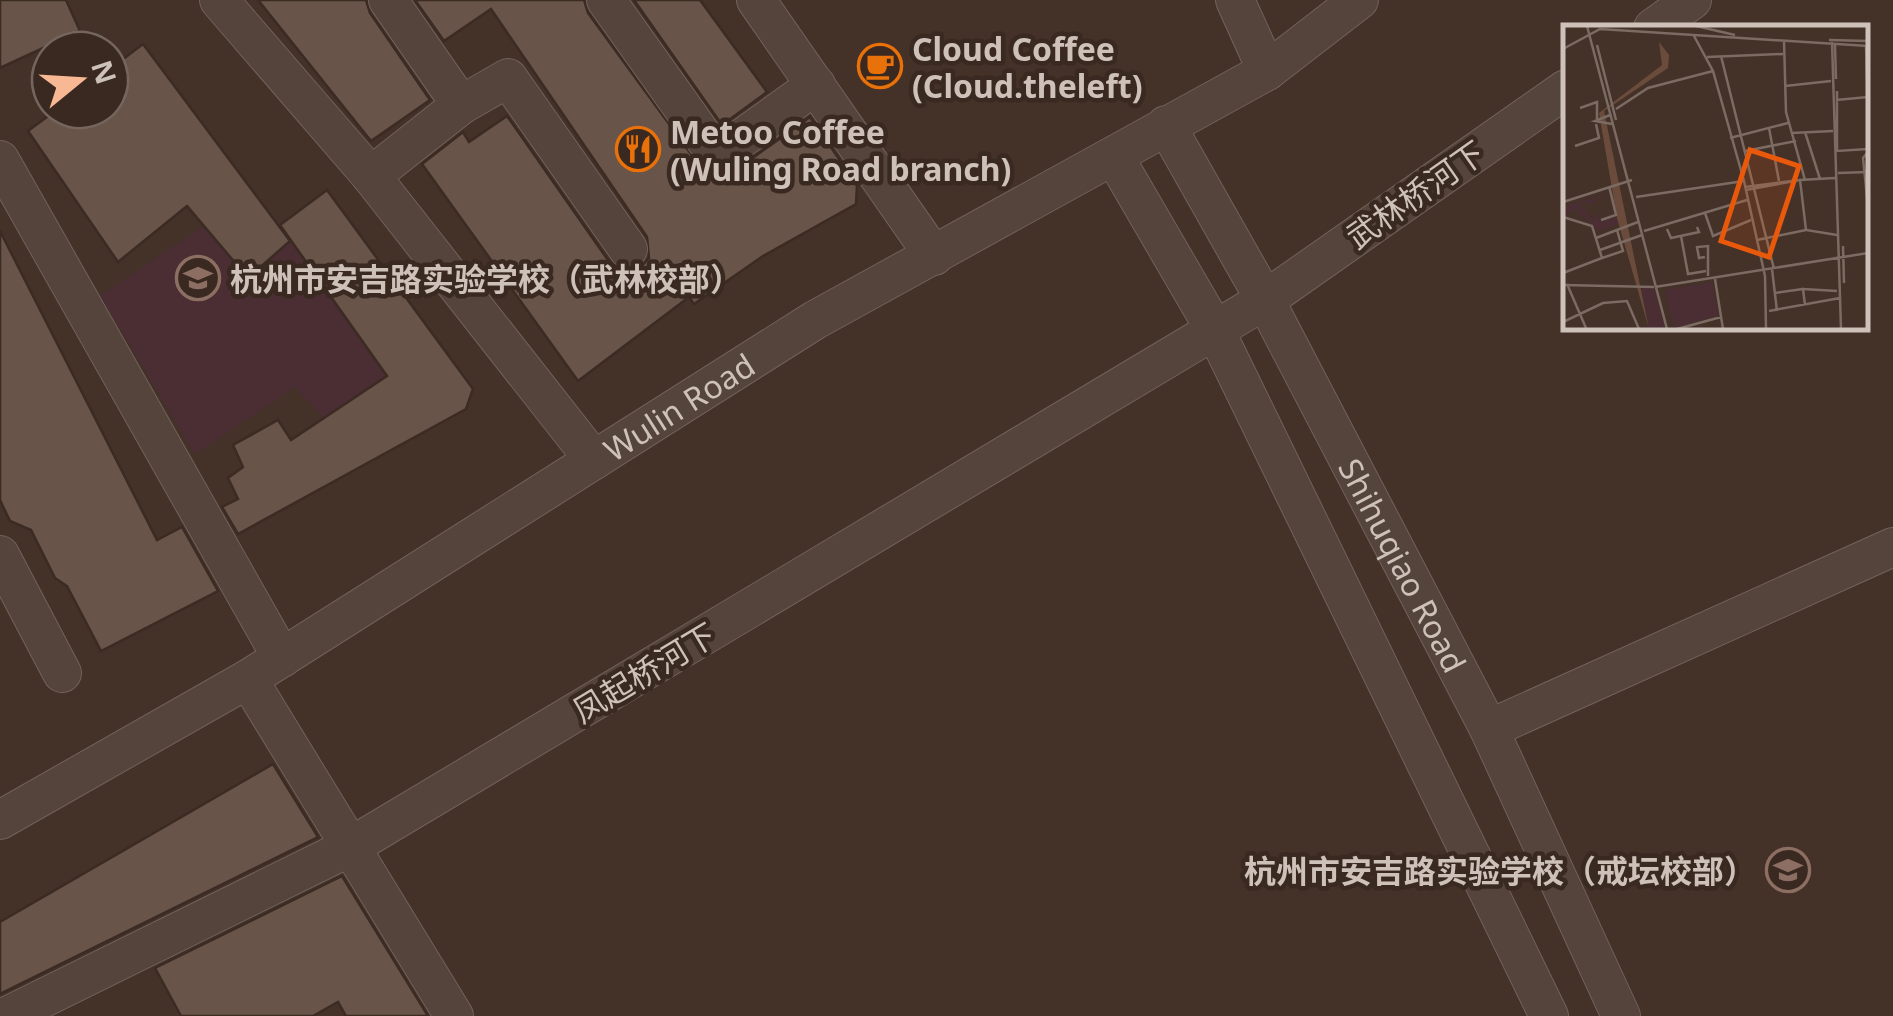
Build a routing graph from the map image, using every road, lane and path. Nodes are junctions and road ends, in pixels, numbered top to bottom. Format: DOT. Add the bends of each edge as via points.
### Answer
graph roads {
  1 [pos="218,0"];
  2 [pos="388,0"];
  3 [pos="606,0"];
  4 [pos="756,0"];
  5 [pos="1235,0"];
  6 [pos="1359,0"];
  7 [pos="1692,0"];
  8 [pos="1657,25"];
  9 [pos="1267,70"];
  10 [pos="816,85"];
  11 [pos="1563,91"];
  12 [pos="461,106"];
  13 [pos="1166,125"];
  14 [pos="1114,158"];
  15 [pos="0,160"];
  16 [pos="371,176"];
  17 [pos="628,249"];
  18 [pos="934,256"];
  19 [pos="1265,300"];
  20 [pos="1215,330"];
  21 [pos="594,460"];
  22 [pos="1893,547"];
  23 [pos="0,556"];
  24 [pos="282,658"];
  25 [pos="62,673"];
  26 [pos="248,680"];
  27 [pos="1489,729"];
  28 [pos="0,820"];
  29 [pos="350,847"];
  30 [pos="8,1016"];
  31 [pos="454,1016"];
  32 [pos="1549,1016"];
  33 [pos="1622,1016"];
  1 -- 16 [label="street"];
  2 -- 12 [label="street"];
  3 -- 10 [label="street" via="717,156"];
  4 -- 10 [label="street"];
  5 -- 9 [label="street"];
  6 -- 9 [label="street, Wulin Road"];
  7 -- 8 [label="street"];
  9 -- 13 [label="street, Wulin Road"];
  10 -- 18 [label="street"];
  11 -- 19 [label="street, 武林桥河下"];
  12 -- 16 [label="street"];
  12 -- 17 [label="street" via="508,78"];
  13 -- 14 [label="street, Wulin Road"];
  13 -- 19 [label="street, Shihuqiao Road"];
  14 -- 18 [label="street, Wulin Road"];
  14 -- 20 [label="street, Shihuqiao Road"];
  15 -- 24 [label="street"];
  16 -- 21 [label="street"];
  18 -- 21 [label="street, Wulin Road" via="815,320"];
  19 -- 20 [label="street, 凤起桥河下"];
  19 -- 27 [label="street, Shihuqiao Road"];
  20 -- 29 [label="street, 凤起桥河下"];
  20 -- 32 [label="street, Shihuqiao Road"];
  21 -- 24 [label="street, Wulin Road"];
  22 -- 27 [label="street"];
  23 -- 25 [label="street"];
  24 -- 26 [label="street, Wulin Road"];
  26 -- 28 [label="street, Wulin Road"];
  26 -- 29 [label="street"];
  27 -- 33 [label="street, Shihuqiao Road"];
  29 -- 30 [label="street, 凤起桥河下"];
  29 -- 31 [label="street"];
}
